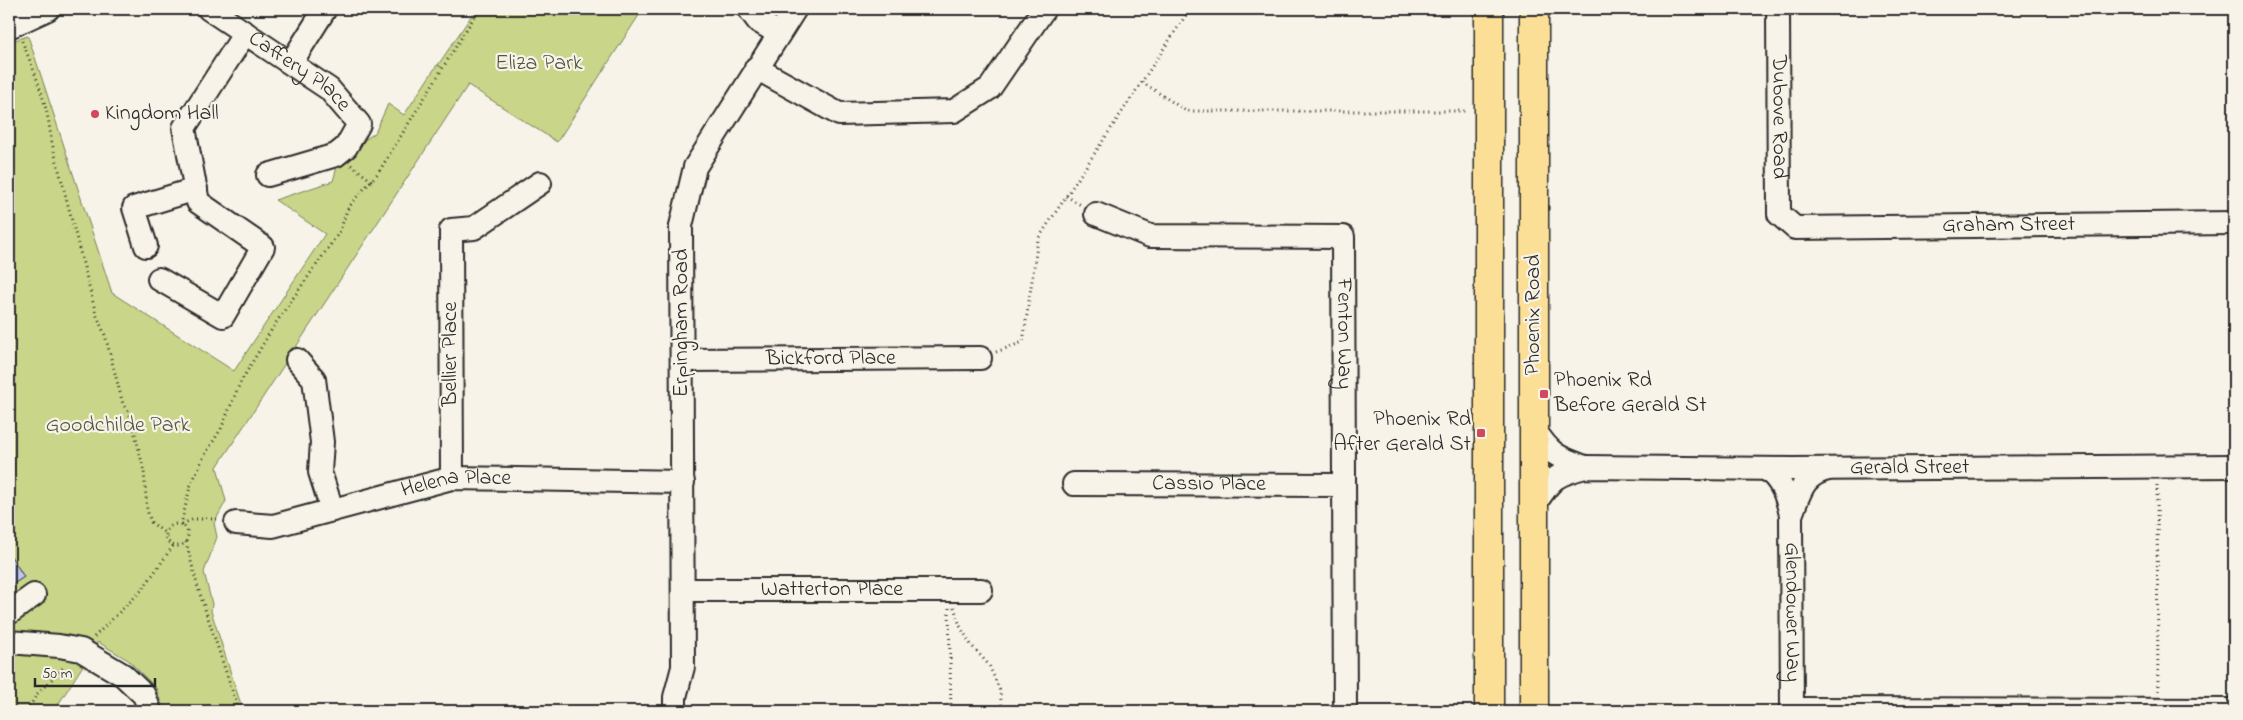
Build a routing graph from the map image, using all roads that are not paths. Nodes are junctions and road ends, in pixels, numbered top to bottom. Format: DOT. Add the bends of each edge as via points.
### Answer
graph roads {
  1 [pos="48,9"];
  2 [pos="209,9"];
  3 [pos="325,9"];
  4 [pos="748,9"];
  5 [pos="795,9"];
  6 [pos="1044,9"];
  7 [pos="1489,9"];
  8 [pos="1534,9"];
  9 [pos="1778,9"];
  10 [pos="12,26"];
  11 [pos="245,33"];
  12 [pos="778,33"];
  13 [pos="291,63"];
  14 [pos="756,68"];
  15 [pos="268,175"];
  16 [pos="540,183"];
  17 [pos="196,189"];
  18 [pos="1096,214"];
  19 [pos="1787,220"];
  20 [pos="2234,223"];
  21 [pos="146,246"];
  22 [pos="159,280"];
  23 [pos="980,358"];
  24 [pos="297,360"];
  25 [pos="682,360"];
  26 [pos="1534,429"];
  27 [pos="2234,466"];
  28 [pos="1585,467"];
  29 [pos="1766,469"];
  30 [pos="1828,469"];
  31 [pos="452,478"];
  32 [pos="682,482"];
  33 [pos="1074,484"];
  34 [pos="1343,485"];
  35 [pos="1534,505"];
  36 [pos="332,510"];
  37 [pos="1791,515"];
  38 [pos="236,523"];
  39 [pos="683,590"];
  40 [pos="981,590"];
  41 [pos="34,595"];
  42 [pos="9,613"];
  43 [pos="9,642"];
  44 [pos="682,667"];
  45 [pos="1792,710"];
  46 [pos="2234,710"];
  47 [pos="150,711"];
  48 [pos="675,711"];
  49 [pos="690,711"];
  50 [pos="1345,711"];
  51 [pos="1489,711"];
  52 [pos="1534,711"];
  53 [pos="2044,711"];
  1 -- 10 [label="street"];
  2 -- 11 [label="street, Caffery Place"];
  3 -- 13 [label="street"];
  4 -- 12 [label="street" via="758,21"];
  5 -- 12 [label="street, Erpingham Road"];
  6 -- 14 [label="street" via="990,88 954,111 839,114"];
  7 -- 51 [label="main road, Phoenix Road"];
  8 -- 26 [label="main road, Phoenix Road"];
  9 -- 19 [label="street, Dubove Road" via="1779,214"];
  11 -- 13 [label="street, Caffery Place"];
  11 -- 17 [label="street" via="184,128"];
  12 -- 14 [label="street, Erpingham Road"];
  13 -- 15 [label="street, Caffery Place" via="329,89 359,124 346,147 336,155"];
  14 -- 25 [label="street, Erpingham Road" via="694,167 681,226"];
  16 -- 31 [label="street, Bellier Place" via="474,228 451,230"];
  17 -- 21 [label="street" via="134,208"];
  17 -- 22 [label="street" via="198,202 263,247 223,316"];
  18 -- 34 [label="street, Fenton Way" via="1150,236 1343,237"];
  19 -- 20 [label="street, Graham Street" via="1795,228"];
  23 -- 25 [label="street, Bickford Place"];
  24 -- 36 [label="street" via="314,379 322,442 320,472"];
  25 -- 32 [label="street, Erpingham Road"];
  26 -- 28 [label="street, Gerald Street" via="1551,452"];
  26 -- 35 [label="main road, Phoenix Road"];
  27 -- 30 [label="street, Gerald Street"];
  28 -- 29 [label="street, Gerald Street"];
  28 -- 35 [label="street, Gerald Street" via="1551,480"];
  29 -- 30 [label="street, Gerald Street"];
  29 -- 37 [label="street, Glendower Way" via="1785,492"];
  30 -- 37 [label="street, Glendower Way" via="1810,476"];
  31 -- 32 [label="street, Helena Place"];
  31 -- 36 [label="street, Helena Place"];
  32 -- 39 [label="street, Erpingham Road"];
  33 -- 34 [label="street, Cassio Place"];
  34 -- 50 [label="street, Fenton Way"];
  35 -- 52 [label="main road, Phoenix Road"];
  36 -- 38 [label="street, Helena Place" via="273,526"];
  37 -- 45 [label="street, Glendower Way"];
  39 -- 40 [label="street, Watterton Place"];
  39 -- 44 [label="street, Erpingham Road"];
  41 -- 42 [label="street"];
  43 -- 47 [label="street" via="81,650 123,675 144,695"];
  44 -- 48 [label="street, Erpingham Road"];
  44 -- 49 [label="street, Erpingham Road"];
  45 -- 53 [label="street"];
  46 -- 53 [label="street"];
}
